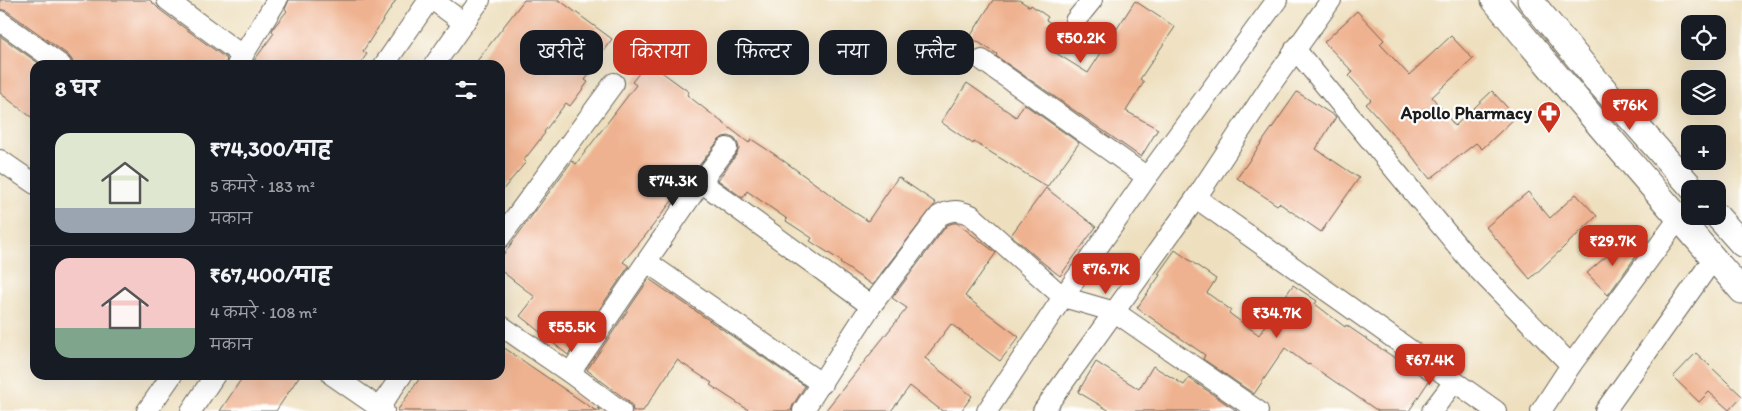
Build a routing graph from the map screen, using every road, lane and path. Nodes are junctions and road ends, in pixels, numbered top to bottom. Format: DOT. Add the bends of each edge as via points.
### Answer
graph roads {
  1 [pos="167,0"];
  2 [pos="277,0"];
  3 [pos="429,0"];
  4 [pos="433,0"];
  5 [pos="480,0"];
  6 [pos="1092,0"];
  7 [pos="1277,0"];
  8 [pos="1331,0"];
  9 [pos="1494,0"];
  10 [pos="1530,0"];
  11 [pos="1075,21"];
  12 [pos="0,22"];
  13 [pos="464,23"];
  14 [pos="1295,49"];
  15 [pos="54,60"];
  16 [pos="240,60"];
  17 [pos="387,60"];
  18 [pos="438,60"];
  19 [pos="982,60"];
  20 [pos="614,83"];
  21 [pos="727,148"];
  22 [pos="0,160"];
  23 [pos="1148,177"];
  24 [pos="1685,180"];
  25 [pos="30,181"];
  26 [pos="701,182"];
  27 [pos="1196,198"];
  28 [pos="1680,218"];
  29 [pos="1725,225"];
  30 [pos="505,231"];
  31 [pos="1742,244"];
  32 [pos="1714,258"];
  33 [pos="646,262"];
  34 [pos="1742,291"];
  35 [pos="1062,297"];
  36 [pos="872,306"];
  37 [pos="1115,312"];
  38 [pos="505,328"];
  39 [pos="1571,365"];
  40 [pos="570,373"];
  41 [pos="169,380"];
  42 [pos="213,380"];
  43 [pos="339,380"];
  44 [pos="399,380"];
  45 [pos="1454,382"];
  46 [pos="822,384"];
  47 [pos="382,409"];
  48 [pos="147,411"];
  49 [pos="191,411"];
  50 [pos="621,411"];
  51 [pos="803,411"];
  52 [pos="987,411"];
  53 [pos="1043,411"];
  54 [pos="1258,411"];
  55 [pos="1432,411"];
  56 [pos="1496,411"];
  57 [pos="1541,411"];
  58 [pos="1605,411"];
  1 -- 16 [label="street"];
  2 -- 16 [label="street"];
  3 -- 17 [label="street"];
  4 -- 13 [label="street"];
  5 -- 13 [label="street"];
  6 -- 11 [label="street"];
  7 -- 23 [label="street"];
  8 -- 14 [label="street"];
  9 -- 28 [label="street"];
  10 -- 24 [label="street" via="1597,82"];
  12 -- 15 [label="street"];
  13 -- 18 [label="street"];
  14 -- 27 [label="street"];
  14 -- 39 [label="street" via="1470,261"];
  19 -- 23 [label="street"];
  20 -- 30 [label="street"];
  21 -- 26 [label="street"];
  22 -- 25 [label="street"];
  23 -- 35 [label="street"];
  26 -- 33 [label="street"];
  26 -- 36 [label="street"];
  27 -- 37 [label="street"];
  27 -- 45 [label="street"];
  28 -- 32 [label="street"];
  28 -- 39 [label="street"];
  29 -- 31 [label="street"];
  32 -- 34 [label="street"];
  32 -- 58 [label="street"];
  33 -- 40 [label="street"];
  33 -- 46 [label="street"];
  35 -- 36 [label="street" via="971,215 949,210 939,216"];
  35 -- 37 [label="street"];
  35 -- 52 [label="street"];
  36 -- 46 [label="street"];
  37 -- 53 [label="street"];
  37 -- 54 [label="street"];
  38 -- 40 [label="street"];
  39 -- 57 [label="street"];
  40 -- 50 [label="street"];
  41 -- 48 [label="street"];
  42 -- 49 [label="street"];
  43 -- 47 [label="street"];
  44 -- 47 [label="street"];
  45 -- 55 [label="street"];
  45 -- 56 [label="street"];
  46 -- 51 [label="street"];
}
